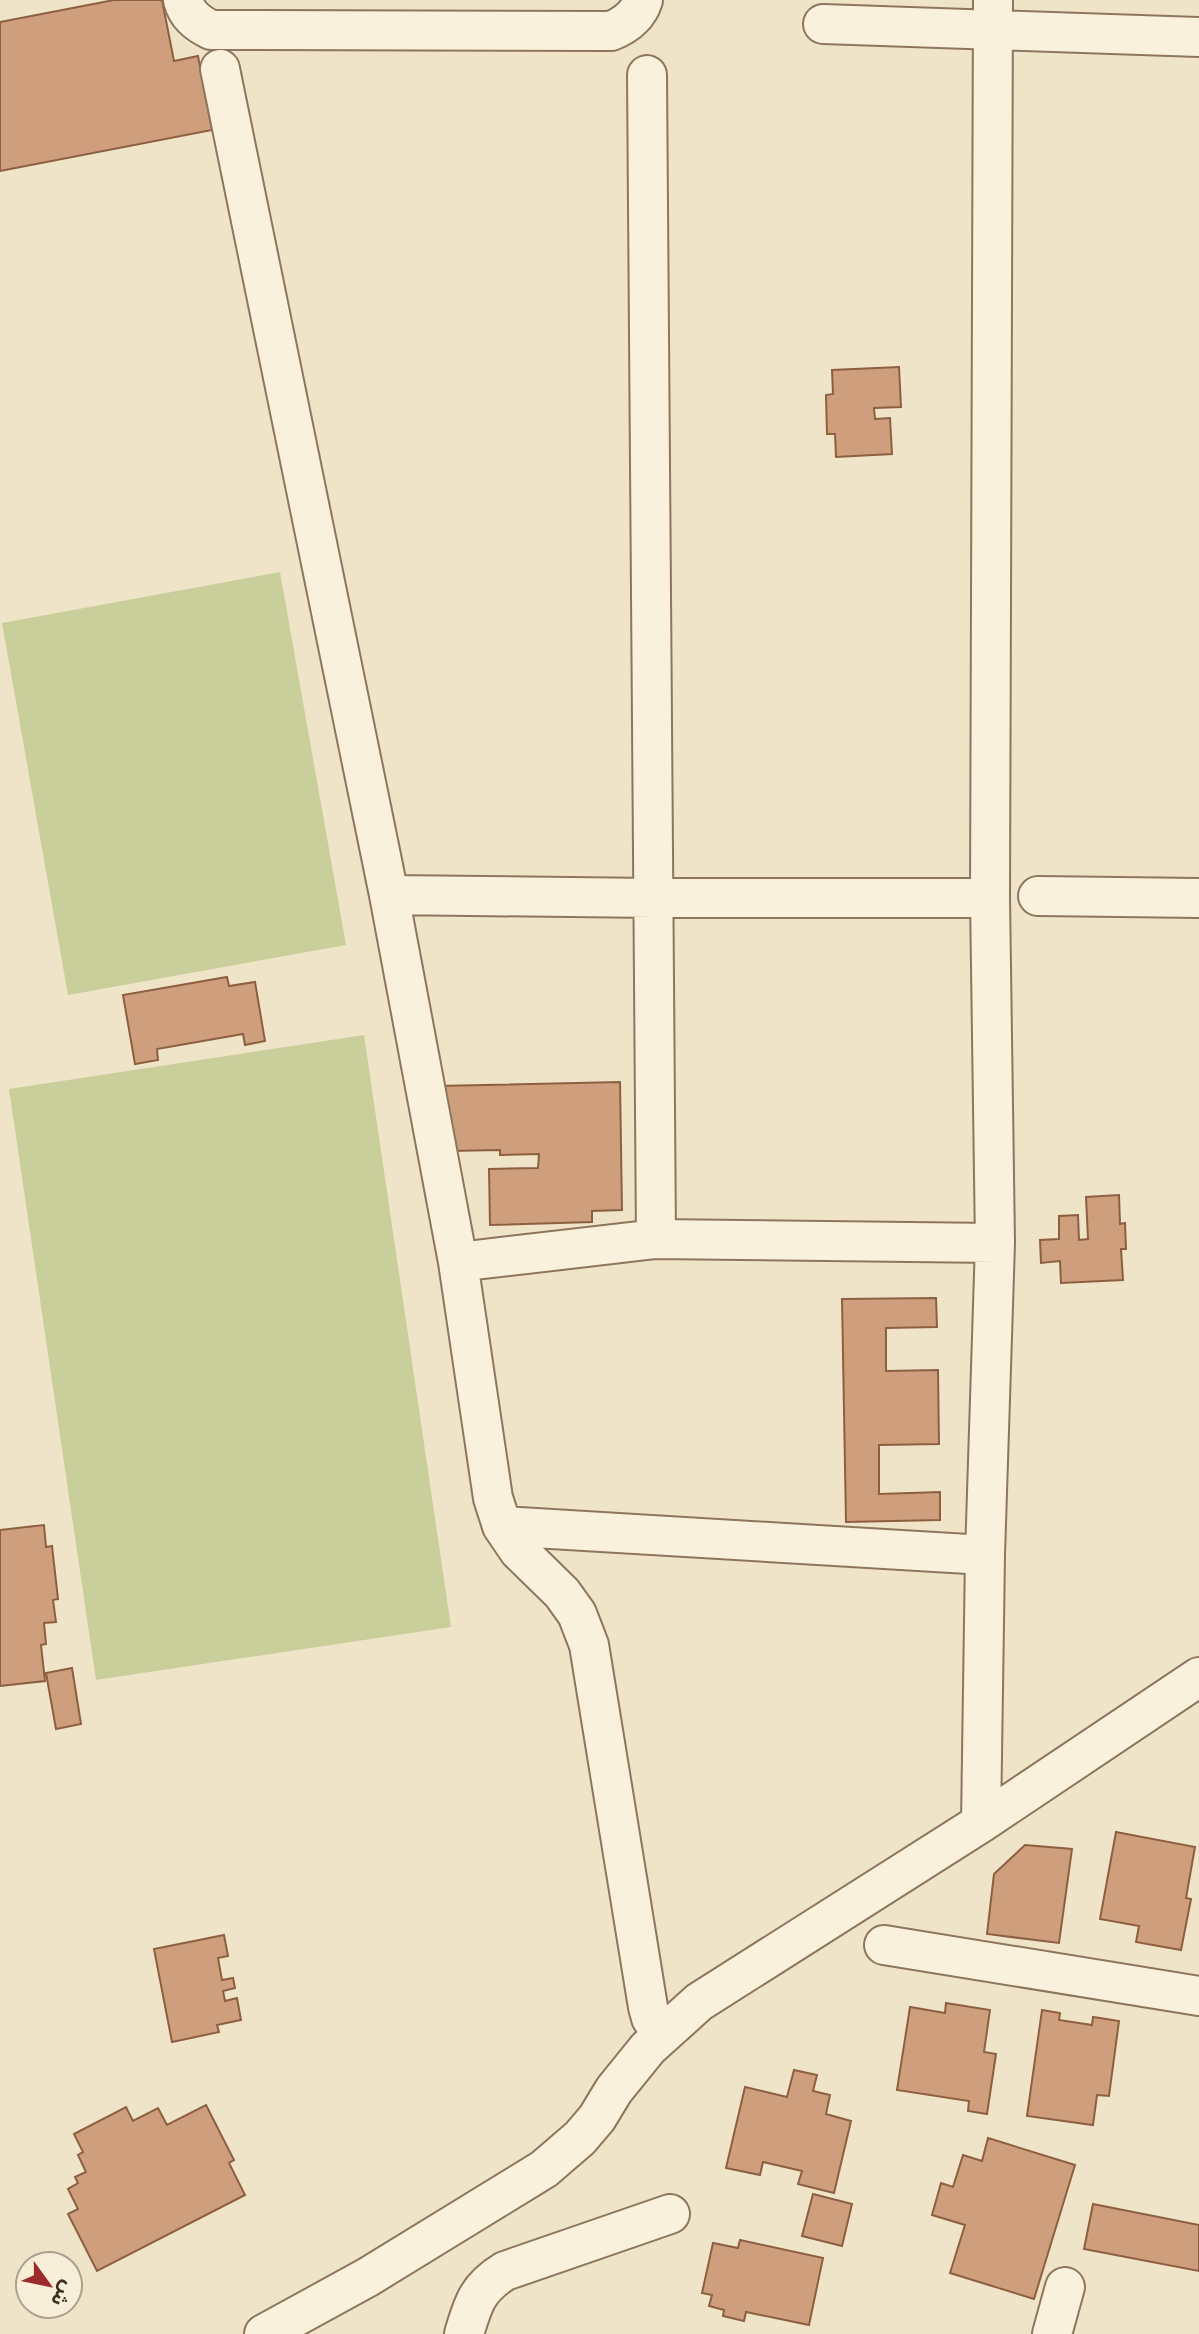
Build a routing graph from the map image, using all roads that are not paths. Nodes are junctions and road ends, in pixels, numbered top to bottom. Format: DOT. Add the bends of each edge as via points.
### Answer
graph roads {
  1 [pos="183,0"];
  2 [pos="643,0"];
  3 [pos="399,15"];
  4 [pos="993,15"];
  5 [pos="823,24"];
  6 [pos="1199,37"];
  7 [pos="220,69"];
  8 [pos="648,75"];
  9 [pos="389,895"];
  10 [pos="1038,896"];
  11 [pos="653,898"];
  12 [pos="989,898"];
  13 [pos="1199,898"];
  14 [pos="656,1239"];
  15 [pos="995,1243"];
  16 [pos="458,1262"];
  17 [pos="502,1526"];
  18 [pos="985,1555"];
  19 [pos="1199,1677"];
  20 [pos="981,1823"];
  21 [pos="884,1945"];
  22 [pos="1199,1996"];
  23 [pos="662,2034"];
  24 [pos="670,2214"];
  25 [pos="1065,2287"];
  26 [pos="264,2334"];
  27 [pos="464,2334"];
  28 [pos="1052,2334"];
  1 -- 3 [label="street" via="190,16 211,30"];
  2 -- 3 [label="street" via="633,18 611,31"];
  4 -- 5 [label="street"];
  4 -- 6 [label="street"];
  4 -- 12 [label="street"];
  7 -- 9 [label="street"];
  8 -- 11 [label="street"];
  9 -- 11 [label="street"];
  9 -- 16 [label="street"];
  10 -- 13 [label="street"];
  11 -- 12 [label="street"];
  11 -- 14 [label="street"];
  12 -- 15 [label="street"];
  14 -- 15 [label="street"];
  14 -- 16 [label="street"];
  15 -- 18 [label="street"];
  16 -- 17 [label="street" via="493,1499"];
  17 -- 18 [label="street"];
  17 -- 23 [label="street" via="519,1551 562,1593 589,1644 648,2007"];
  18 -- 20 [label="street"];
  19 -- 20 [label="street"];
  20 -- 23 [label="street" via="722,1986"];
  21 -- 22 [label="street"];
  23 -- 26 [label="street" via="580,2138 553,2162 368,2277"];
  24 -- 27 [label="street" via="494,2278 473,2304"];
  25 -- 28 [label="street"];
}
